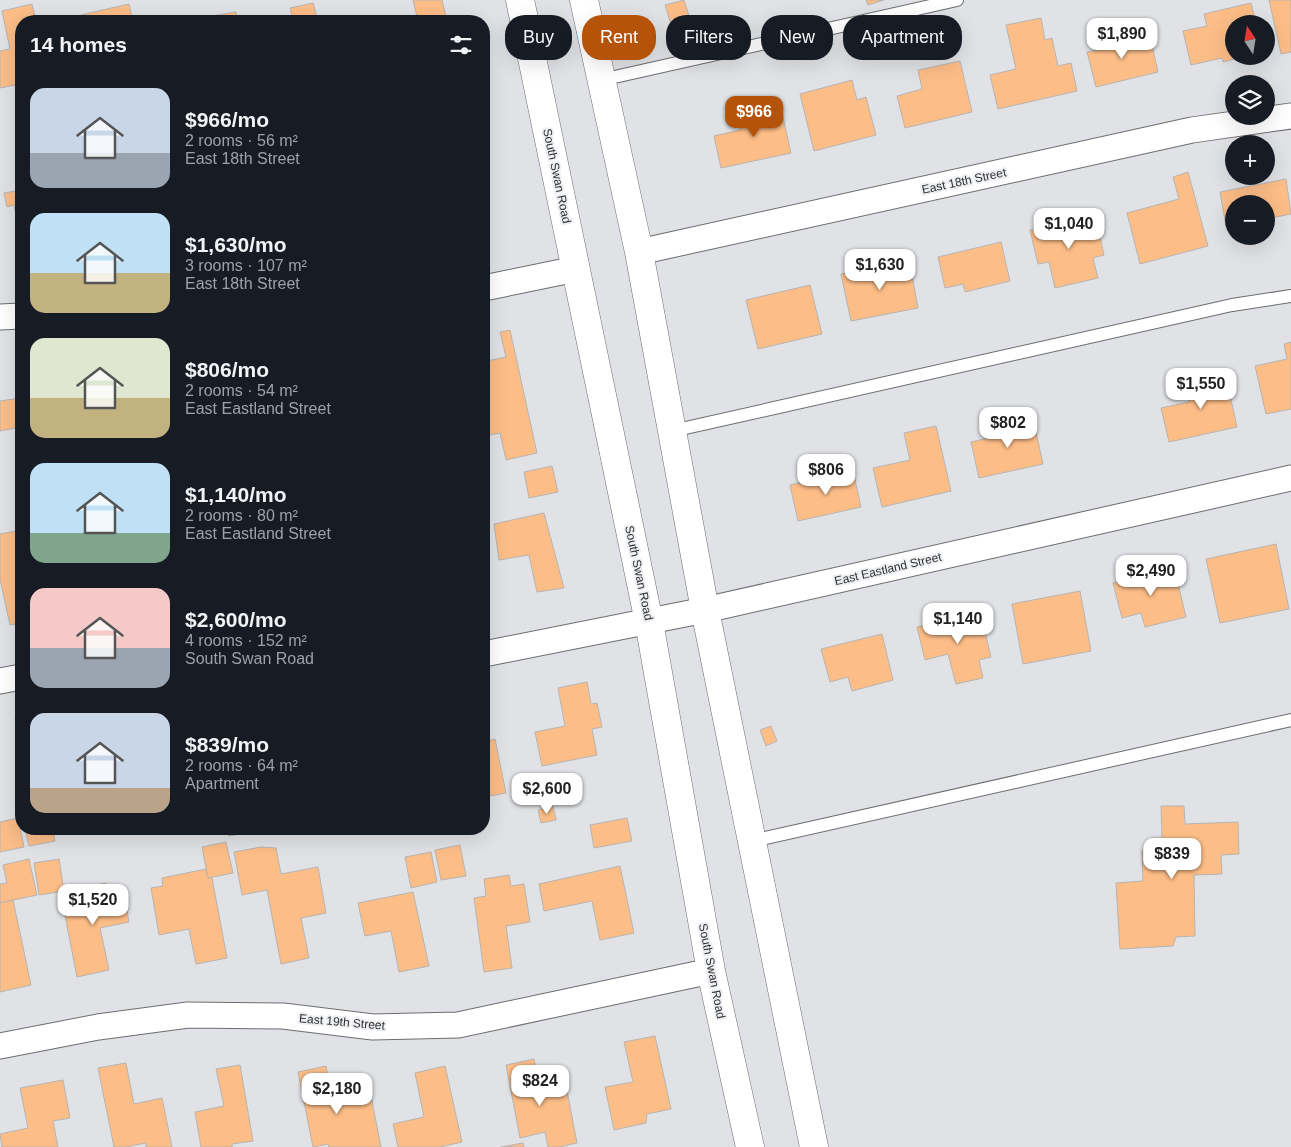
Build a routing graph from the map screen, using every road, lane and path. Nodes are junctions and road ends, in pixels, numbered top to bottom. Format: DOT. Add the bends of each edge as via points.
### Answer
graph roads {
  1 [pos="520,0"];
  2 [pos="584,0"];
  3 [pos="957,0"];
  4 [pos="601,80"];
  5 [pos="1291,116"];
  6 [pos="639,252"];
  7 [pos="576,269"];
  8 [pos="490,287"];
  9 [pos="1291,296"];
  10 [pos="15,316"];
  11 [pos="0,317"];
  12 [pos="672,431"];
  13 [pos="1291,478"];
  14 [pos="705,610"];
  15 [pos="649,622"];
  16 [pos="490,653"];
  17 [pos="15,678"];
  18 [pos="0,681"];
  19 [pos="1291,720"];
  20 [pos="752,841"];
  21 [pos="711,971"];
  22 [pos="0,1046"];
  23 [pos="750,1147"];
  24 [pos="814,1147"];
  1 -- 7 [label="main road, South Swan Road"];
  2 -- 4 [label="main road"];
  3 -- 4 [label="lane"];
  4 -- 6 [label="main road"];
  5 -- 6 [label="street, East 18th Street" via="1192,130"];
  6 -- 12 [label="main road"];
  7 -- 8 [label="street"];
  7 -- 15 [label="main road, South Swan Road"];
  9 -- 12 [label="lane" via="1232,305"];
  10 -- 11 [label="street"];
  12 -- 14 [label="main road"];
  13 -- 14 [label="street, East Eastland Street"];
  14 -- 15 [label="street, East Eastland Street"];
  14 -- 20 [label="main road"];
  15 -- 16 [label="street, East Eastland Street"];
  15 -- 21 [label="main road, South Swan Road"];
  17 -- 18 [label="street"];
  19 -- 20 [label="lane"];
  20 -- 24 [label="main road"];
  21 -- 22 [label="street, East 19th Street" via="458,1025 373,1027 283,1016 188,1015 98,1027"];
  21 -- 23 [label="main road, South Swan Road"];
}
